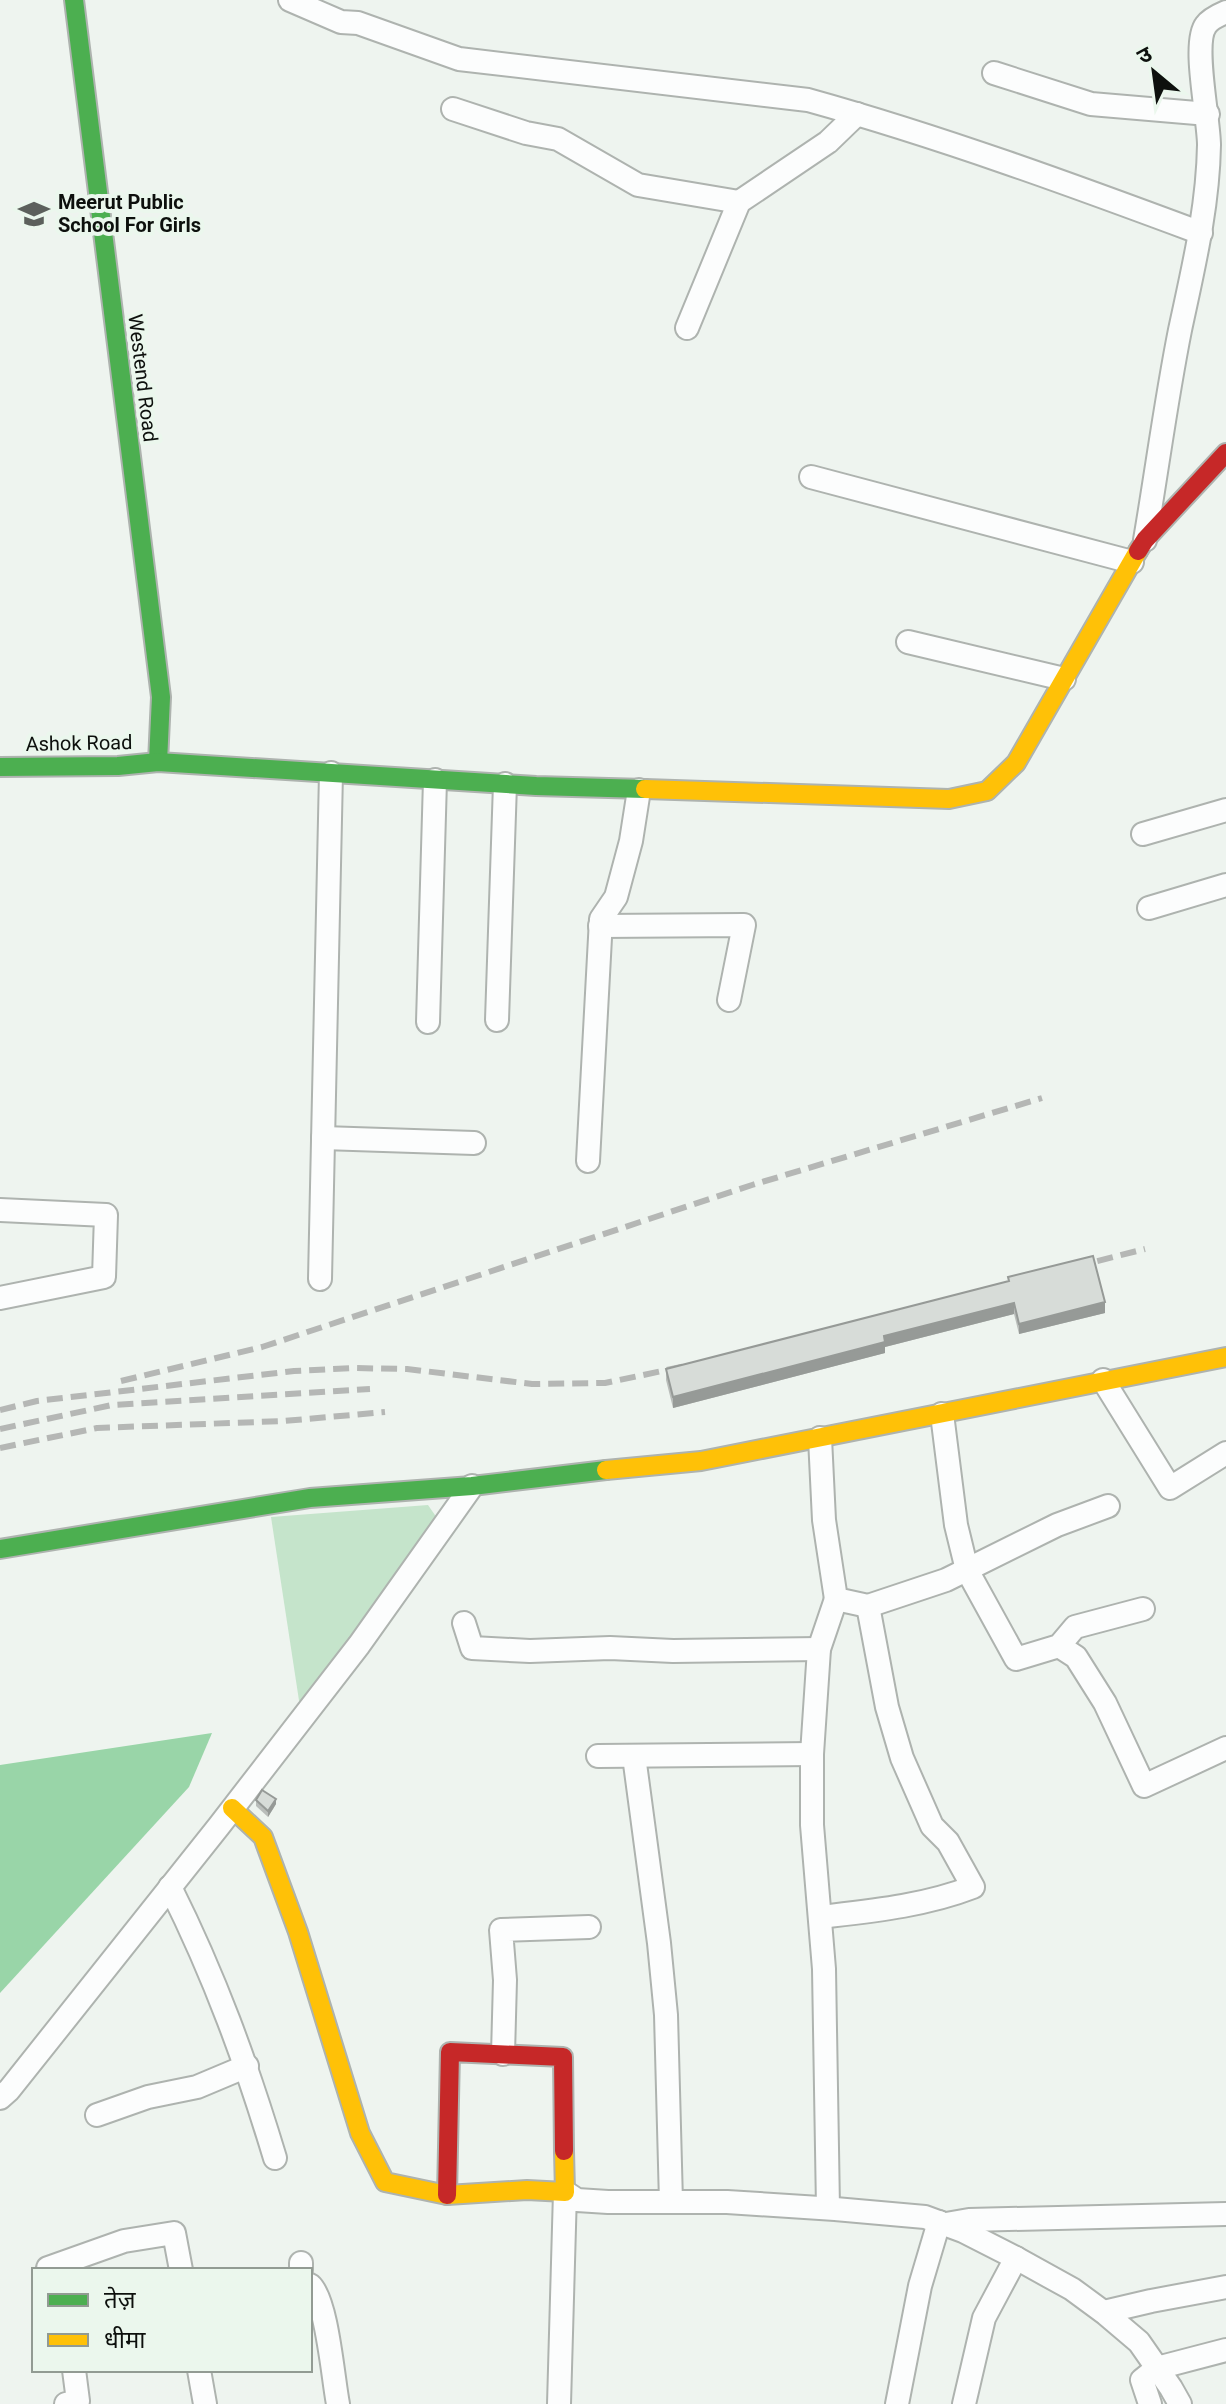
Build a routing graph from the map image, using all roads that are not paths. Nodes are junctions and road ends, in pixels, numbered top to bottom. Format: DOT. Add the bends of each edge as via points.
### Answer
graph roads {
  1 [pos="74,0"];
  2 [pos="290,0"];
  3 [pos="1226,12"];
  4 [pos="994,73"];
  5 [pos="453,109"];
  6 [pos="857,114"];
  7 [pos="1208,114"];
  8 [pos="739,202"];
  9 [pos="1201,233"];
  10 [pos="687,328"];
  11 [pos="1226,453"];
  12 [pos="811,477"];
  13 [pos="1145,540"];
  14 [pos="1132,562"];
  15 [pos="908,642"];
  16 [pos="1064,679"];
  17 [pos="158,762"];
  18 [pos="0,767"];
  19 [pos="331,773"];
  20 [pos="435,780"];
  21 [pos="505,784"];
  22 [pos="639,790"];
  23 [pos="1226,810"];
  24 [pos="1143,834"];
  25 [pos="1226,885"];
  26 [pos="1149,908"];
  27 [pos="600,926"];
  28 [pos="729,1000"];
  29 [pos="497,1020"];
  30 [pos="428,1022"];
  31 [pos="323,1138"];
  32 [pos="474,1143"];
  33 [pos="588,1161"];
  34 [pos="0,1210"];
  35 [pos="320,1279"];
  36 [pos="0,1298"];
  37 [pos="1224,1360"];
  38 [pos="1103,1380"];
  39 [pos="942,1414"];
  40 [pos="820,1438"];
  41 [pos="1226,1453"];
  42 [pos="472,1486"];
  43 [pos="1108,1506"];
  44 [pos="0,1549"];
  45 [pos="967,1570"];
  46 [pos="836,1599"];
  47 [pos="868,1606"];
  48 [pos="1143,1609"];
  49 [pos="464,1623"];
  50 [pos="1059,1646"];
  51 [pos="819,1649"];
  52 [pos="1226,1748"];
  53 [pos="812,1754"];
  54 [pos="598,1756"];
  55 [pos="634,1756"];
  56 [pos="232,1808"];
  57 [pos="170,1887"];
  58 [pos="820,1917"];
  59 [pos="589,1927"];
  60 [pos="503,2054"];
  61 [pos="247,2066"];
  62 [pos="0,2098"];
  63 [pos="97,2115"];
  64 [pos="275,2158"];
  65 [pos="565,2192"];
  66 [pos="447,2195"];
  67 [pos="671,2202"];
  68 [pos="828,2208"];
  69 [pos="1226,2214"];
  70 [pos="942,2223"];
  71 [pos="1016,2258"];
  72 [pos="48,2268"];
  73 [pos="181,2268"];
  74 [pos="312,2287"];
  75 [pos="1226,2287"];
  76 [pos="1104,2312"];
  77 [pos="1226,2350"];
  78 [pos="1157,2368"];
  79 [pos="74,2372"];
  80 [pos="199,2372"];
  81 [pos="66,2404"];
  82 [pos="205,2404"];
  83 [pos="338,2404"];
  84 [pos="559,2404"];
  85 [pos="897,2404"];
  86 [pos="964,2404"];
  87 [pos="1150,2404"];
  88 [pos="1180,2404"];
  1 -- 17 [label="street, Westend Road" via="161,697"];
  2 -- 6 [label="street" via="459,59 808,100"];
  3 -- 7 [label="street" via="1206,24 1202,34"];
  4 -- 7 [label="street" via="1091,104"];
  5 -- 8 [label="street" via="558,139 638,185"];
  6 -- 8 [label="street" via="828,142"];
  6 -- 9 [label="street"];
  7 -- 9 [label="street"];
  8 -- 10 [label="street"];
  9 -- 13 [label="street"];
  11 -- 13 [label="street, Ashok Road"];
  12 -- 14 [label="street"];
  13 -- 14 [label="street, Ashok Road"];
  14 -- 16 [label="street, Ashok Road"];
  15 -- 16 [label="street"];
  16 -- 22 [label="street, Ashok Road" via="1016,763 987,791 949,799"];
  17 -- 18 [label="street, Ashok Road"];
  17 -- 19 [label="street, Ashok Road"];
  19 -- 20 [label="street, Ashok Road"];
  19 -- 31 [label="street"];
  20 -- 21 [label="street, Ashok Road"];
  20 -- 30 [label="street"];
  21 -- 22 [label="street, Ashok Road"];
  21 -- 29 [label="street"];
  22 -- 27 [label="street" via="616,897"];
  23 -- 24 [label="street"];
  25 -- 26 [label="street"];
  27 -- 28 [label="street" via="744,925"];
  27 -- 33 [label="street"];
  31 -- 32 [label="street"];
  31 -- 35 [label="street"];
  34 -- 36 [label="street" via="106,1215 104,1277"];
  37 -- 38 [label="street"];
  38 -- 39 [label="street"];
  38 -- 41 [label="street" via="1170,1488"];
  39 -- 40 [label="street"];
  39 -- 45 [label="street"];
  40 -- 42 [label="street" via="701,1461"];
  40 -- 46 [label="street" via="824,1520"];
  42 -- 44 [label="street" via="310,1498"];
  42 -- 56 [label="street" via="359,1645"];
  43 -- 45 [label="street"];
  45 -- 47 [label="street"];
  45 -- 50 [label="street" via="1016,1659"];
  46 -- 47 [label="street"];
  46 -- 51 [label="street"];
  47 -- 58 [label="street" via="902,1758 932,1826 948,1842 973,1887 893,1908"];
  48 -- 50 [label="street" via="1075,1627"];
  49 -- 51 [label="street" via="472,1648"];
  50 -- 52 [label="street" via="1076,1657 1105,1703 1144,1786"];
  51 -- 53 [label="street"];
  53 -- 55 [label="street"];
  53 -- 58 [label="street"];
  54 -- 55 [label="street"];
  55 -- 67 [label="street" via="666,2015"];
  56 -- 57 [label="street"];
  56 -- 66 [label="street" via="263,1837 360,2133 385,2182"];
  57 -- 61 [label="street"];
  57 -- 62 [label="street"];
  58 -- 68 [label="street"];
  59 -- 60 [label="street" via="501,1930"];
  60 -- 65 [label="street" via="563,2057"];
  60 -- 66 [label="street" via="450,2052"];
  61 -- 63 [label="street" via="197,2087"];
  61 -- 64 [label="street"];
  65 -- 66 [label="street"];
  65 -- 67 [label="street" via="577,2200"];
  65 -- 84 [label="street"];
  67 -- 68 [label="street"];
  68 -- 70 [label="street"];
  69 -- 70 [label="street"];
  70 -- 71 [label="street"];
  70 -- 85 [label="street" via="920,2286"];
  71 -- 76 [label="street"];
  71 -- 86 [label="street" via="984,2318"];
  72 -- 73 [label="street" via="124,2241 174,2233"];
  74 -- 83 [label="street" via="322,2308"];
  75 -- 76 [label="street"];
  76 -- 78 [label="street" via="1139,2342"];
  77 -- 78 [label="street"];
  78 -- 87 [label="street" via="1142,2380"];
  78 -- 88 [label="street"];
  79 -- 81 [label="street" via="78,2401"];
  80 -- 82 [label="street"];
}
